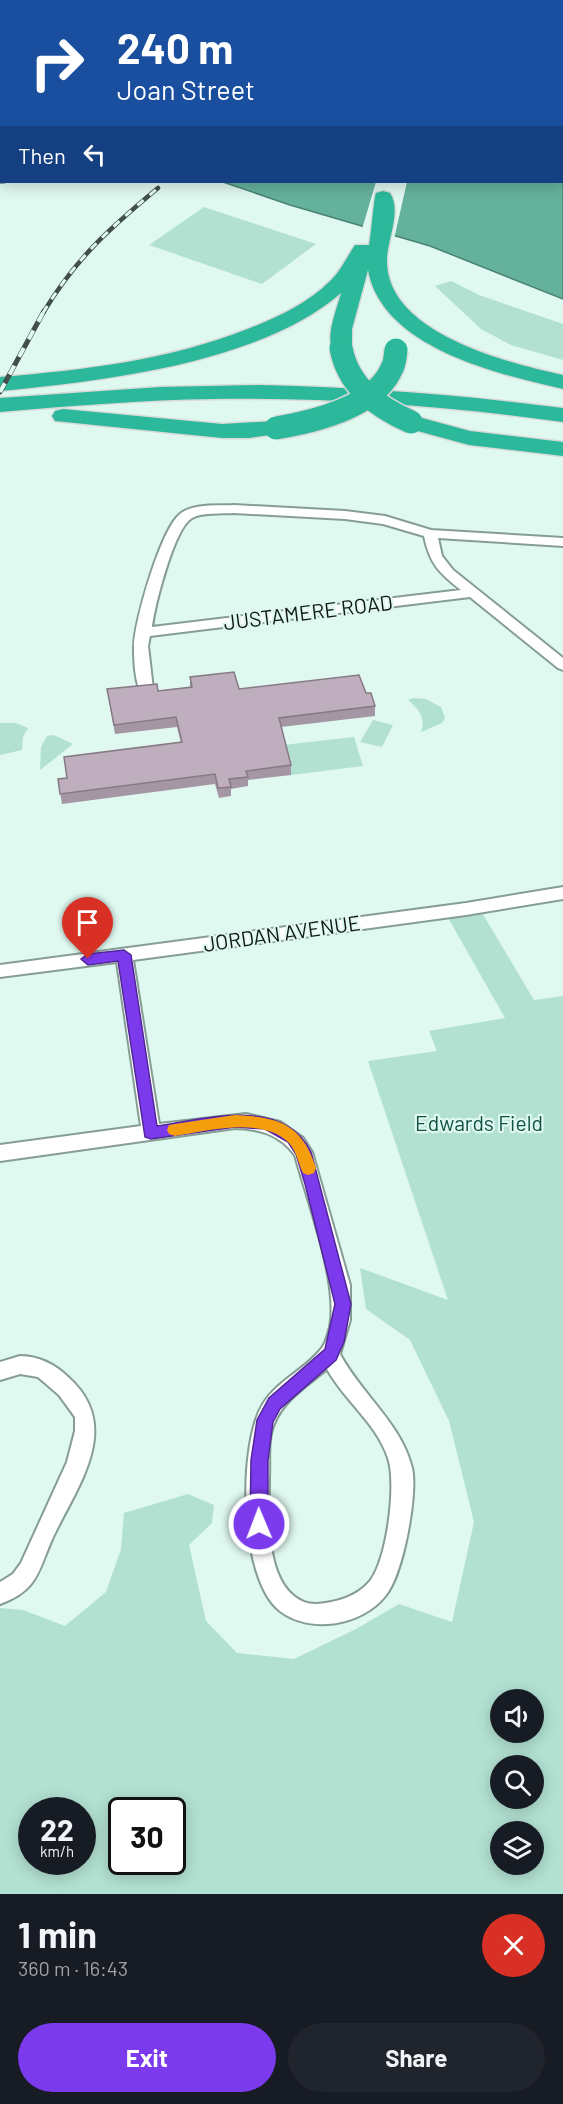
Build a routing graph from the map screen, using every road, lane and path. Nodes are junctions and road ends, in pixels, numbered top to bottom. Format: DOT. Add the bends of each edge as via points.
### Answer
graph roads {
  1 [pos="385,189"];
  2 [pos="370,251"];
  3 [pos="563,382"];
  4 [pos="0,384"];
  5 [pos="0,395"];
  6 [pos="563,402"];
  7 [pos="0,405"];
  8 [pos="563,415"];
  9 [pos="0,417"];
  10 [pos="563,449"];
  11 [pos="430,534"];
  12 [pos="563,542"];
  13 [pos="471,593"];
  14 [pos="144,632"];
  15 [pos="563,664"];
  16 [pos="146,689"];
  17 [pos="563,893"];
  18 [pos="124,955"];
  19 [pos="0,971"];
  20 [pos="151,1133"];
  21 [pos="0,1153"];
  22 [pos="330,1354"];
  23 [pos="0,1371"];
  24 [pos="0,1593"];
  1 -- 2 [label="highway" via="386,209"];
  2 -- 3 [label="highway" via="386,292 402,313 424,331 483,360"];
  2 -- 4 [label="highway" via="345,279 314,304 234,342 142,367"];
  2 -- 9 [label="highway, bridge" via="371,278 395,337 397,358 376,389 325,417 276,429 214,432 98,418"];
  2 -- 10 [label="highway, bridge" via="342,329 345,367 361,389 411,422 469,438"];
  5 -- 6 [label="highway" via="164,383 282,381 399,385"];
  7 -- 8 [label="highway" via="175,393 291,392 448,400"];
  11 -- 12 [label="street"];
  11 -- 13 [label="street" via="435,557"];
  11 -- 14 [label="street" via="385,520 345,515 234,509 194,512 178,523 166,546"];
  13 -- 14 [label="street, JUSTAMERE ROAD"];
  13 -- 15 [label="street"];
  14 -- 16 [label="street" via="141,656"];
  17 -- 18 [label="street, JORDAN AVENUE"];
  18 -- 19 [label="street, JORDAN AVENUE"];
  18 -- 20 [label="street"];
  20 -- 21 [label="street"];
  20 -- 22 [label="street" via="250,1121 280,1128 294,1138 310,1173 343,1304"];
  22 -- 22 [label="street" via="339,1374 396,1451 403,1470 402,1491 388,1575 377,1591 346,1609 313,1614 297,1611 283,1601 265,1567 260,1546 259,1460 265,1420 274,1404"];
  23 -- 24 [label="street" via="28,1364 54,1377 77,1399 85,1416 86,1436 26,1576 11,1590"];
}
